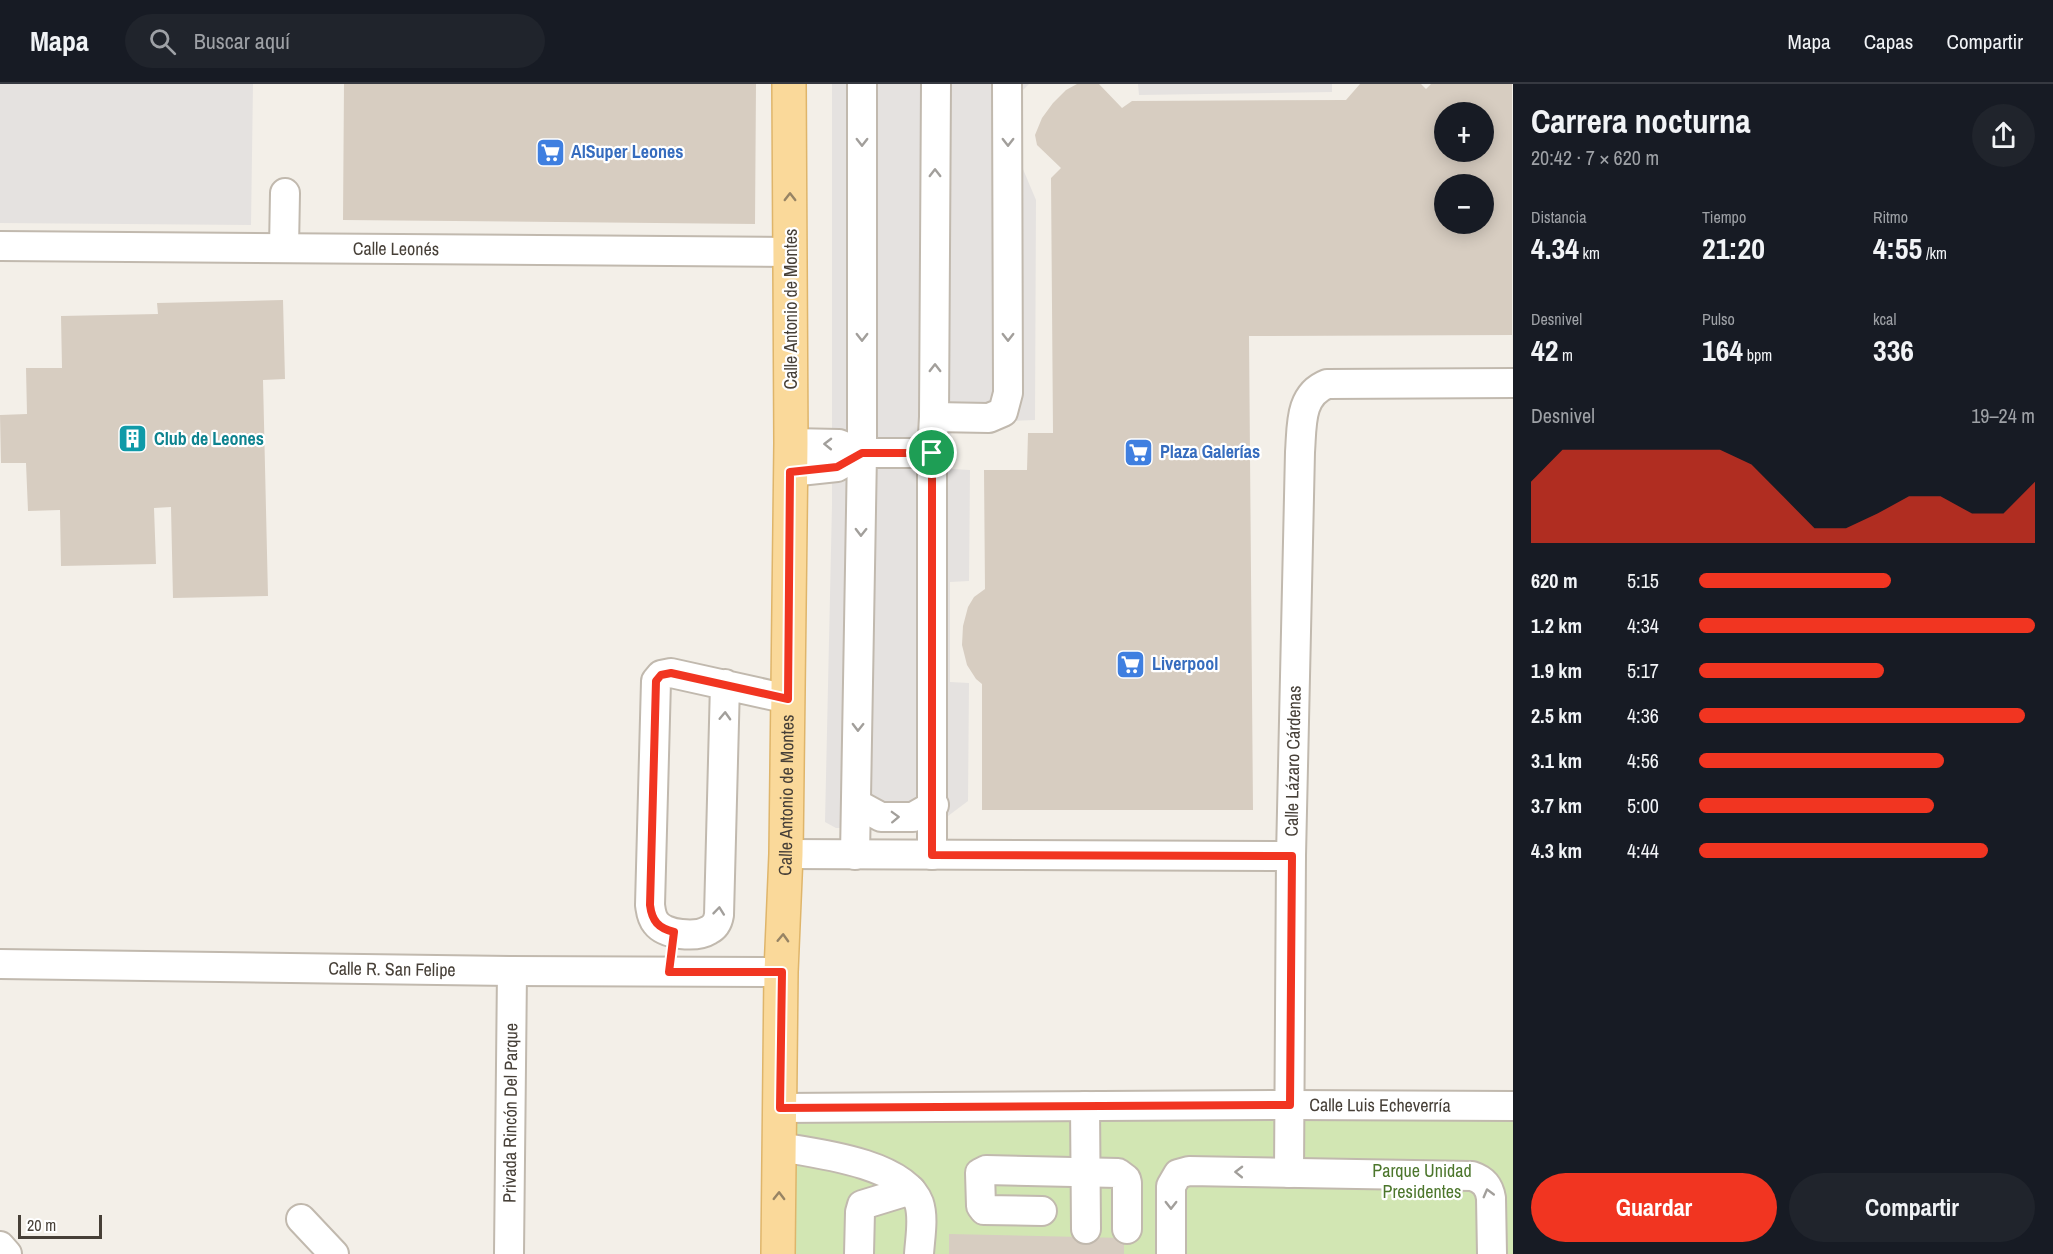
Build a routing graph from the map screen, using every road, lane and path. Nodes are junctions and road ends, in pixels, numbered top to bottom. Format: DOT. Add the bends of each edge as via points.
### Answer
graph roads {
  1 [pos="789,84"];
  2 [pos="862,84"];
  3 [pos="936,84"];
  4 [pos="1008,84"];
  5 [pos="285,193"];
  6 [pos="0,246"];
  7 [pos="284,248"];
  8 [pos="791,252"];
  9 [pos="1513,383"];
  10 [pos="934,417"];
  11 [pos="862,453"];
  12 [pos="932,453"];
  13 [pos="791,458"];
  14 [pos="726,684"];
  15 [pos="788,699"];
  16 [pos="857,804"];
  17 [pos="933,805"];
  18 [pos="786,854"];
  19 [pos="855,855"];
  20 [pos="932,855"];
  21 [pos="1292,856"];
  22 [pos="674,932"];
  23 [pos="0,964"];
  24 [pos="512,971"];
  25 [pos="669,972"];
  26 [pos="782,972"];
  27 [pos="1290,1105"];
  28 [pos="1085,1106"];
  29 [pos="1513,1106"];
  30 [pos="780,1108"];
  31 [pos="779,1147"];
  32 [pos="1086,1173"];
  33 [pos="1289,1173"];
  34 [pos="911,1190"];
  35 [pos="1042,1211"];
  36 [pos="301,1220"];
  37 [pos="1127,1228"];
  38 [pos="1086,1229"];
  39 [pos="0,1246"];
  40 [pos="7,1254"];
  41 [pos="334,1254"];
  42 [pos="509,1254"];
  43 [pos="778,1254"];
  44 [pos="859,1254"];
  45 [pos="919,1254"];
  46 [pos="1171,1254"];
  47 [pos="1492,1254"];
  8 -- 1 [label="main road, Calle Antonio de Montes, one-way"];
  2 -- 11 [label="street, one-way"];
  10 -- 3 [label="street, one-way"];
  4 -- 10 [label="street, one-way" via="1008,393 1004,412 989,417"];
  5 -- 7 [label="street"];
  6 -- 7 [label="street, Calle Leonés"];
  7 -- 8 [label="street, Calle Leonés"];
  8 -- 13 [label="main road, Calle Antonio de Montes"];
  9 -- 21 [label="street, Calle Lázaro Cárdenas" via="1327,384 1309,396 1304,407 1300,452"];
  10 -- 12 [label="street"];
  11 -- 12 [label="street"];
  11 -- 13 [label="street" via="837,467"];
  11 -- 16 [label="street, one-way"];
  12 -- 17 [label="street"];
  13 -- 15 [label="main road, Calle Antonio de Montes"];
  14 -- 15 [label="street"];
  22 -- 14 [label="street, one-way" via="709,931 718,921"];
  14 -- 22 [label="street" via="671,673 661,675 655,685 650,905 654,921"];
  15 -- 18 [label="main road, Calle Antonio de Montes"];
  16 -- 17 [label="street, one-way" via="881,818 913,817"];
  16 -- 19 [label="street"];
  17 -- 20 [label="street"];
  18 -- 19 [label="street"];
  26 -- 18 [label="main road, Calle Antonio de Montes, one-way"];
  19 -- 20 [label="street"];
  20 -- 21 [label="street"];
  21 -- 27 [label="street, Calle Lázaro Cárdenas"];
  22 -- 25 [label="street"];
  23 -- 24 [label="street, Calle R. San Felipe"];
  24 -- 25 [label="street, Calle R. San Felipe"];
  24 -- 42 [label="street, Privada Rincón Del Parque"];
  25 -- 26 [label="street, Calle R. San Felipe"];
  26 -- 30 [label="main road, Calle Antonio de Montes"];
  27 -- 28 [label="street, Calle Luis Echeverría"];
  27 -- 29 [label="street, Calle Luis Echeverría"];
  27 -- 33 [label="street, Calle Lázaro Cárdenas"];
  28 -- 30 [label="street, Calle Luis Echeverría"];
  28 -- 32 [label="street"];
  30 -- 31 [label="main road, Calle Antonio de Montes"];
  31 -- 34 [label="street" via="881,1170"];
  43 -- 31 [label="main road, Calle Antonio de Montes, one-way"];
  32 -- 35 [label="street" via="980,1173 984,1210"];
  32 -- 37 [label="street" via="1118,1173 1125,1179"];
  32 -- 38 [label="street"];
  33 -- 46 [label="street, one-way" via="1178,1174 1172,1186"];
  47 -- 33 [label="street, one-way" via="1491,1198 1479,1178"];
  34 -- 44 [label="street" via="862,1205"];
  34 -- 45 [label="street" via="921,1214"];
  36 -- 41 [label="street"];
  39 -- 40 [label="street"];
}
